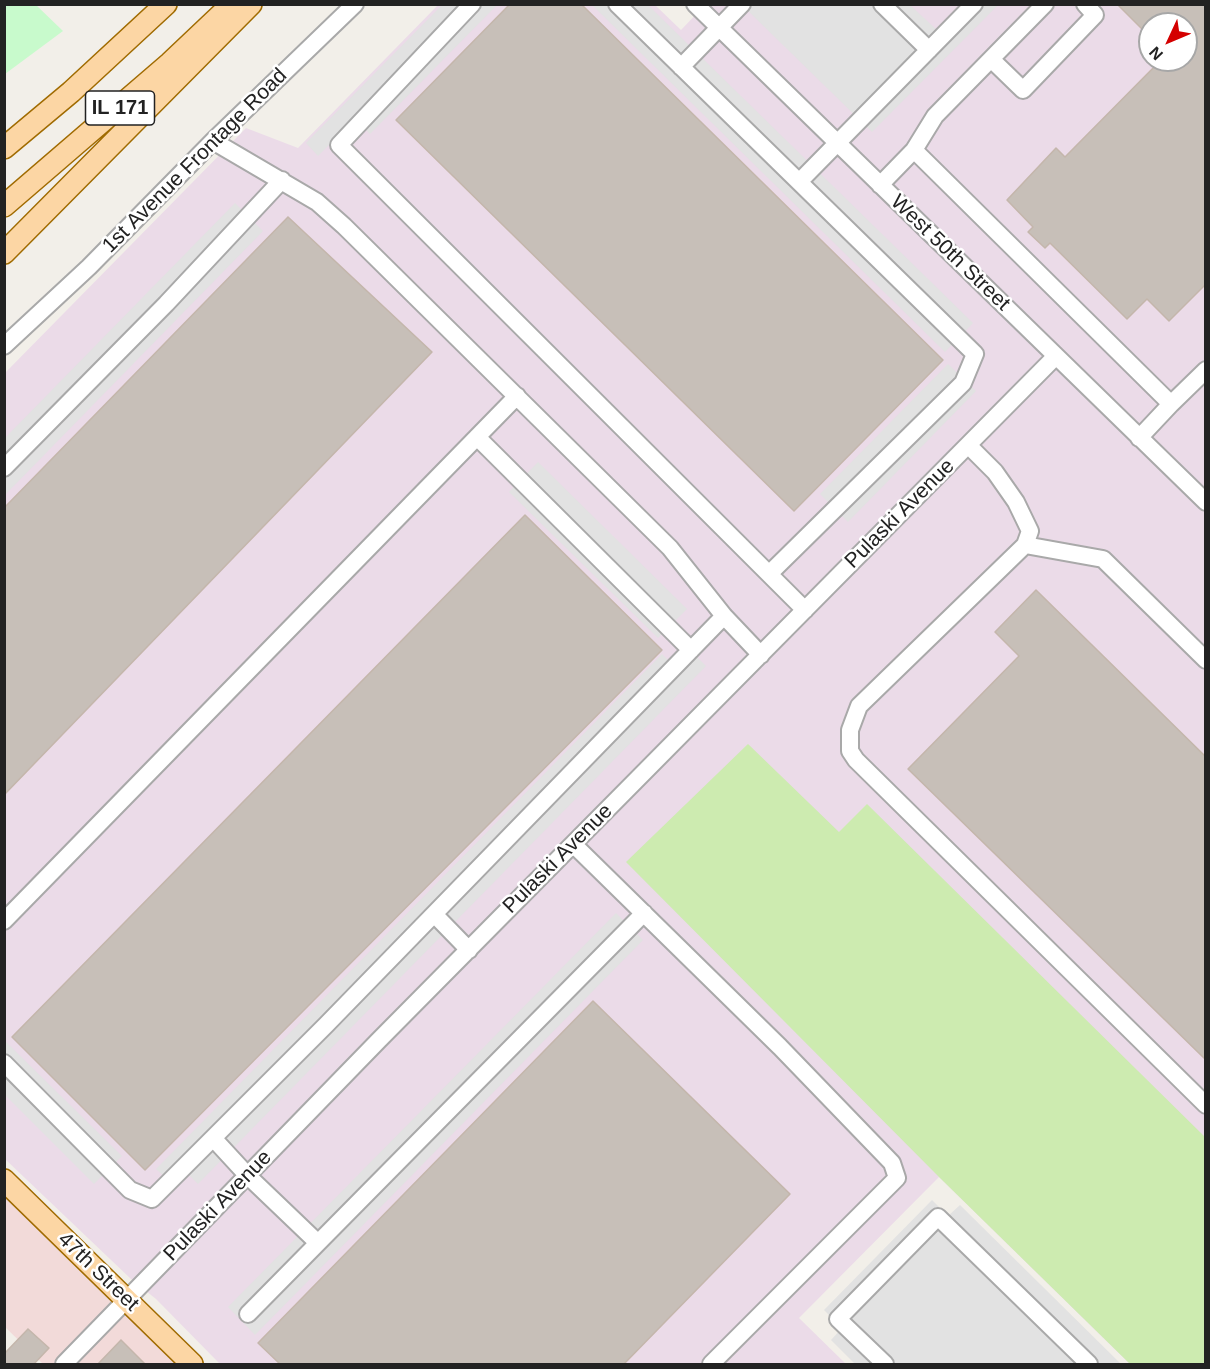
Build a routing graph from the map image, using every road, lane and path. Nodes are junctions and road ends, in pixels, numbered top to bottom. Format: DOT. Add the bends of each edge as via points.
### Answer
graph roads {
  1 [pos="166,4"];
  2 [pos="232,4"];
  3 [pos="251,4"];
  4 [pos="355,4"];
  5 [pos="472,4"];
  6 [pos="617,4"];
  7 [pos="695,4"];
  8 [pos="742,4"];
  9 [pos="882,4"];
  10 [pos="974,4"];
  11 [pos="1045,4"];
  12 [pos="1085,4"];
  13 [pos="719,28"];
  14 [pos="129,39"];
  15 [pos="929,50"];
  16 [pos="991,59"];
  17 [pos="681,67"];
  18 [pos="4,131"];
  19 [pos="213,141"];
  20 [pos="836,143"];
  21 [pos="4,148"];
  22 [pos="914,150"];
  23 [pos="282,180"];
  24 [pos="799,182"];
  25 [pos="880,185"];
  26 [pos="4,207"];
  27 [pos="4,253"];
  28 [pos="35,319"];
  29 [pos="4,346"];
  30 [pos="4,351"];
  31 [pos="1056,356"];
  32 [pos="1206,370"];
  33 [pos="517,396"];
  34 [pos="1171,404"];
  35 [pos="477,437"];
  36 [pos="1139,438"];
  37 [pos="968,446"];
  38 [pos="4,468"];
  39 [pos="1203,494"];
  40 [pos="1025,545"];
  41 [pos="770,574"];
  42 [pos="805,610"];
  43 [pos="724,616"];
  44 [pos="691,650"];
  45 [pos="761,655"];
  46 [pos="1206,660"];
  47 [pos="573,844"];
  48 [pos="644,913"];
  49 [pos="434,914"];
  50 [pos="4,921"];
  51 [pos="468,950"];
  52 [pos="4,1063"];
  53 [pos="1206,1105"];
  54 [pos="213,1138"];
  55 [pos="248,1176"];
  56 [pos="4,1180"];
  57 [pos="318,1243"];
  58 [pos="127,1300"];
  59 [pos="248,1314"];
  60 [pos="64,1365"];
  61 [pos="192,1365"];
  62 [pos="711,1365"];
  63 [pos="885,1365"];
  64 [pos="1089,1365"];
  1 -- 14 [label="main road, IL 171"];
  2 -- 26 [label="main road, IL 171" via="146,85"];
  3 -- 27 [label="main road"];
  4 -- 19 [label="street, 1st Avenue Frontage Road"];
  5 -- 41 [label="street" via="339,145"];
  6 -- 17 [label="street"];
  7 -- 13 [label="street, West 50th Street"];
  8 -- 13 [label="street"];
  9 -- 15 [label="street"];
  10 -- 15 [label="street"];
  11 -- 16 [label="street"];
  12 -- 16 [label="street" via="1095,15 1023,90"];
  13 -- 17 [label="street"];
  13 -- 20 [label="street, West 50th Street"];
  14 -- 18 [label="main road"];
  14 -- 21 [label="main road, IL 171"];
  15 -- 20 [label="street"];
  16 -- 22 [label="street" via="935,116"];
  17 -- 24 [label="street"];
  19 -- 23 [label="street"];
  19 -- 28 [label="street, 1st Avenue Frontage Road"];
  20 -- 24 [label="street"];
  20 -- 25 [label="street, West 50th Street"];
  22 -- 25 [label="street"];
  22 -- 34 [label="street"];
  23 -- 33 [label="street" via="317,202 344,226"];
  23 -- 38 [label="street"];
  24 -- 41 [label="street" via="975,354 963,383"];
  25 -- 31 [label="street, West 50th Street"];
  28 -- 29 [label="street, 1st Avenue Frontage Road"];
  28 -- 30 [label="street, 1st Avenue Frontage Road"];
  31 -- 36 [label="street, West 50th Street"];
  31 -- 37 [label="street, Pulaski Avenue"];
  32 -- 34 [label="street"];
  33 -- 35 [label="street"];
  33 -- 43 [label="street" via="670,548"];
  34 -- 36 [label="street"];
  35 -- 44 [label="street"];
  35 -- 50 [label="street"];
  36 -- 39 [label="street, West 50th Street"];
  37 -- 40 [label="street" via="995,472 1016,502 1030,531"];
  37 -- 42 [label="street, Pulaski Avenue"];
  40 -- 46 [label="street" via="1103,559"];
  40 -- 53 [label="street" via="859,706 850,730 850,751"];
  41 -- 42 [label="street"];
  42 -- 45 [label="street, Pulaski Avenue"];
  43 -- 44 [label="street"];
  43 -- 45 [label="street"];
  44 -- 49 [label="street"];
  45 -- 47 [label="street, Pulaski Avenue"];
  47 -- 48 [label="street"];
  47 -- 51 [label="street, Pulaski Avenue"];
  48 -- 57 [label="street"];
  48 -- 62 [label="street" via="892,1163 897,1178"];
  49 -- 51 [label="street"];
  49 -- 54 [label="street"];
  51 -- 55 [label="street, Pulaski Avenue"];
  52 -- 54 [label="street" via="130,1190 152,1198"];
  54 -- 55 [label="street"];
  55 -- 57 [label="street"];
  55 -- 58 [label="street, Pulaski Avenue"];
  56 -- 58 [label="main road, 47th Street"];
  57 -- 59 [label="street"];
  58 -- 60 [label="street, Pulaski Avenue"];
  58 -- 61 [label="main road, 47th Street"];
  63 -- 64 [label="street" via="838,1319 938,1217"];
}
